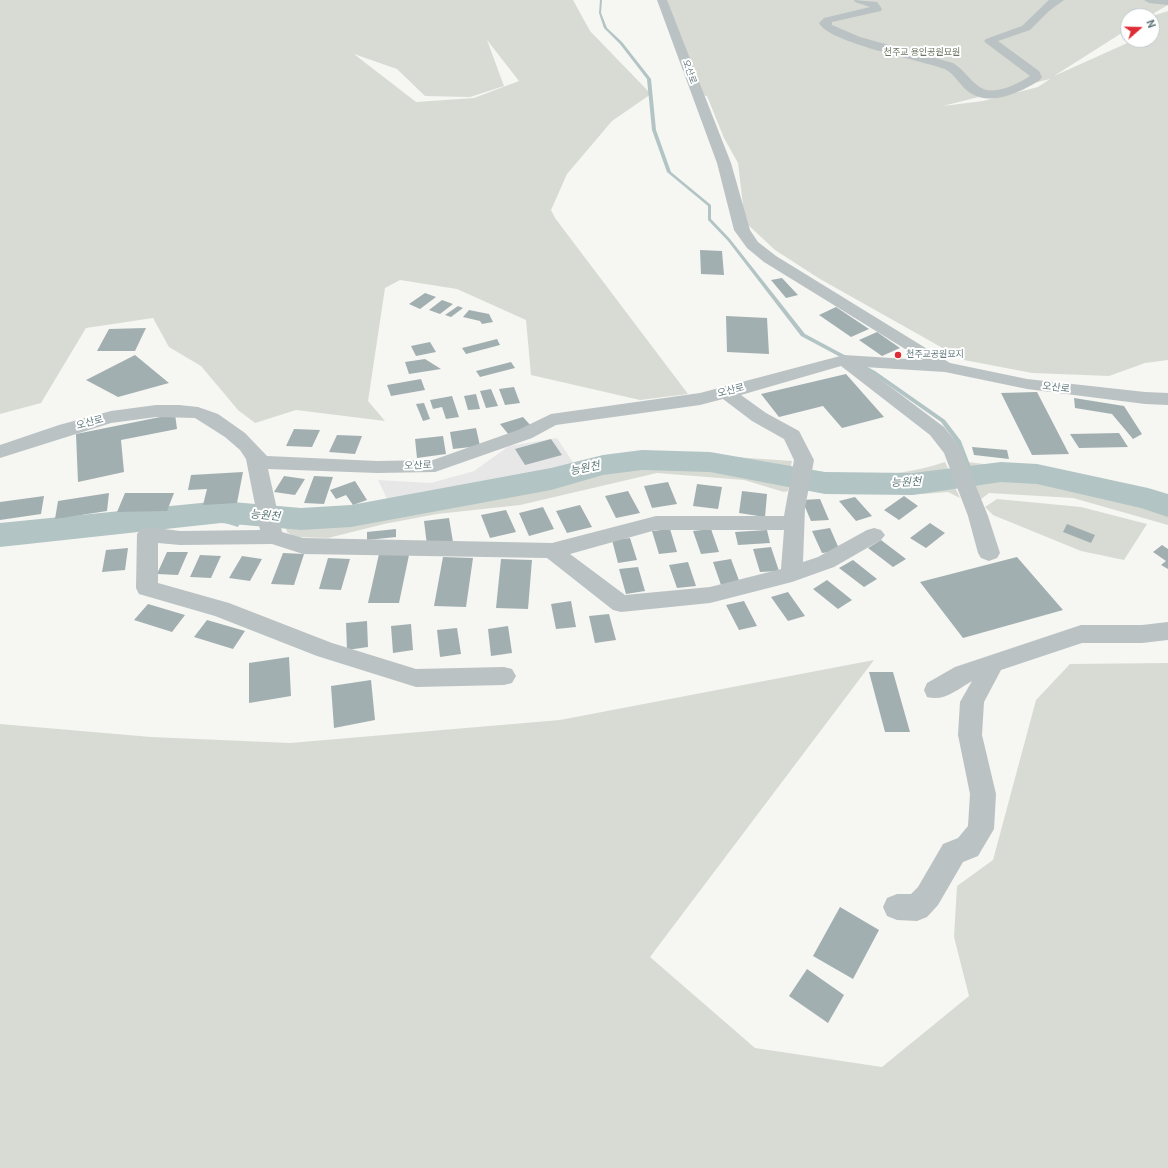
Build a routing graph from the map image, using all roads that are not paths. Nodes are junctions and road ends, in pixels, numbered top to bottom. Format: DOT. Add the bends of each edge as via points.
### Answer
graph roads {
  1 [pos="662,0"];
  2 [pos="859,0"];
  3 [pos="1059,0"];
  4 [pos="1149,0"];
  5 [pos="1168,2"];
  6 [pos="851,360"];
  7 [pos="945,366"];
  8 [pos="726,393"];
  9 [pos="1168,399"];
  10 [pos="0,452"];
  11 [pos="256,459"];
  12 [pos="795,516"];
  13 [pos="874,535"];
  14 [pos="272,537"];
  15 [pos="552,551"];
  16 [pos="989,553"];
  17 [pos="792,574"];
  18 [pos="1168,631"];
  19 [pos="993,664"];
  20 [pos="504,676"];
  21 [pos="936,690"];
  22 [pos="897,907"];
  1 -- 7 [label="street, 오산로" via="724,163 742,230 747,238 770,259"];
  2 -- 3 [label="street" via="873,4 877,10 828,20 825,23 827,27 855,39 950,67 966,79 973,89 982,93 1004,92 1036,77 990,41 1028,26 1048,4"];
  4 -- 5 [label="street"];
  6 -- 7 [label="street, 오산로"];
  6 -- 8 [label="street, 오산로"];
  6 -- 16 [label="street" via="937,431 953,451"];
  7 -- 9 [label="street, 오산로" via="1027,384"];
  8 -- 11 [label="street, 오산로" via="551,420 525,434 435,466 377,468 264,462"];
  8 -- 12 [label="street" via="759,417 792,435 804,460"];
  10 -- 11 [label="street, 오산로" via="81,425 160,410 201,413 247,446"];
  11 -- 14 [label="street"];
  12 -- 15 [label="street" via="656,523"];
  12 -- 17 [label="street"];
  13 -- 17 [label="street" via="826,562"];
  14 -- 15 [label="street" via="303,546"];
  14 -- 20 [label="street" via="180,538 148,534 147,588 221,609 325,650 416,678"];
  15 -- 17 [label="street" via="621,604 710,595"];
  18 -- 19 [label="street" via="1142,634 1081,634"];
  19 -- 21 [label="street" via="963,674"];
  19 -- 22 [label="street" via="972,702 970,735 984,794 981,829 968,847 953,852 928,896 916,908"];
}
